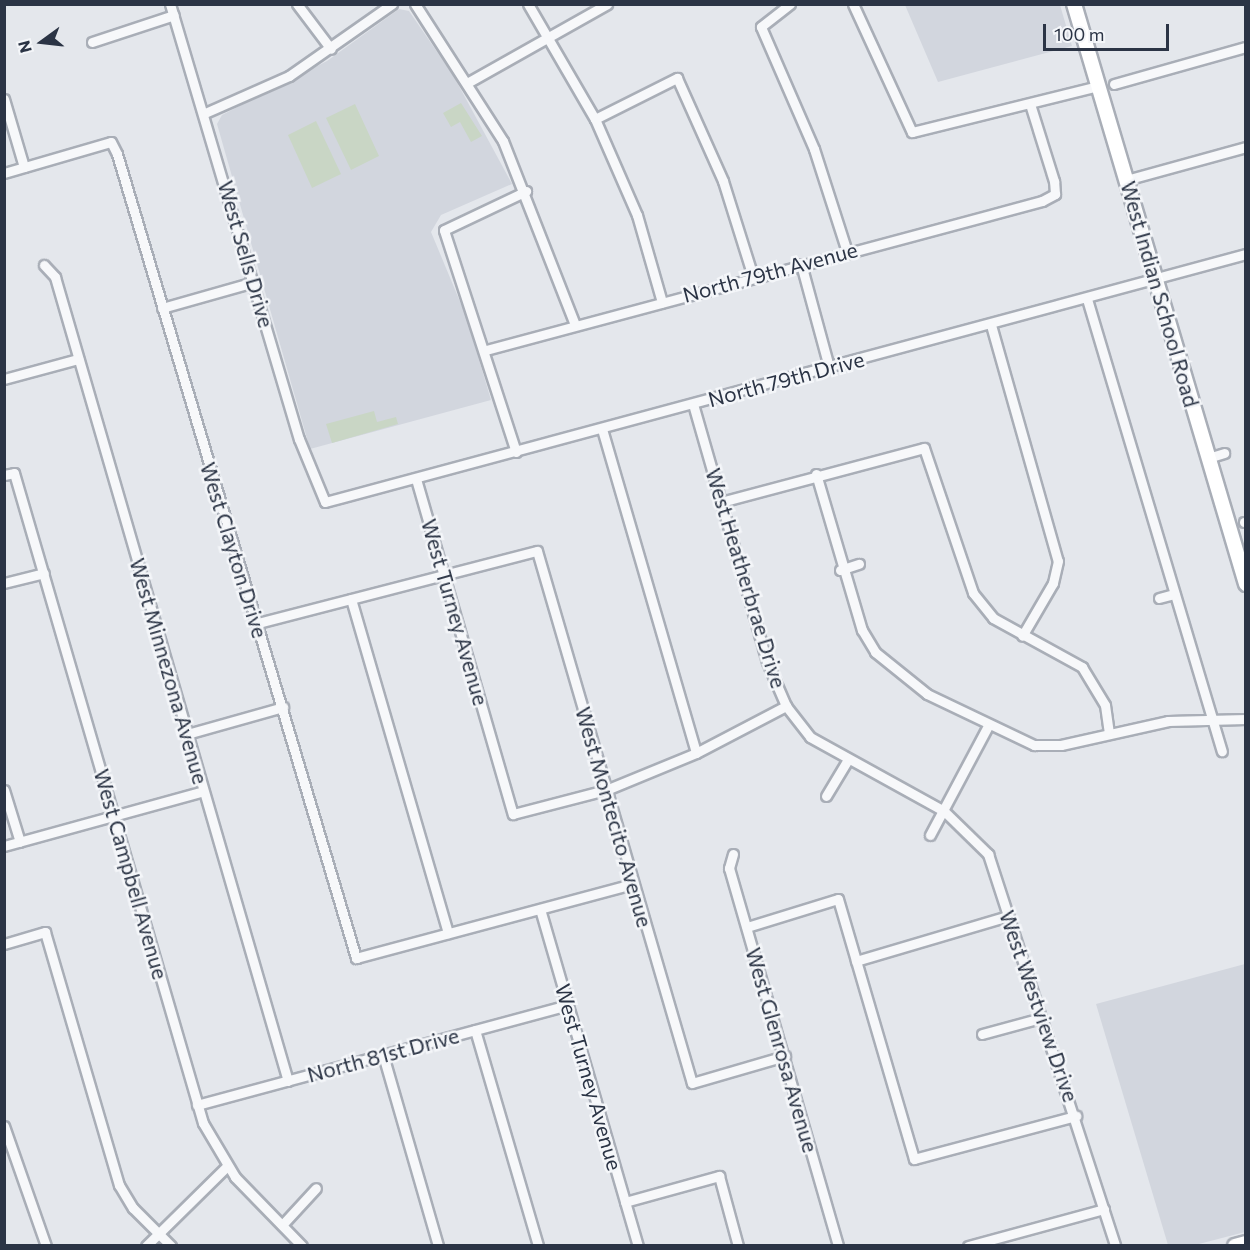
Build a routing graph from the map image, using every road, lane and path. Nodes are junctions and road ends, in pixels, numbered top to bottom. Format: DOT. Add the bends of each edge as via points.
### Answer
graph roads {
  1 [pos="170,4"];
  2 [pos="297,4"];
  3 [pos="392,4"];
  4 [pos="415,4"];
  5 [pos="528,4"];
  6 [pos="607,4"];
  7 [pos="790,4"];
  8 [pos="853,4"];
  9 [pos="1074,4"];
  10 [pos="174,15"];
  11 [pos="548,38"];
  12 [pos="92,42"];
  13 [pos="1245,47"];
  14 [pos="331,49"];
  15 [pos="467,83"];
  16 [pos="1114,84"];
  17 [pos="1098,86"];
  18 [pos="4,99"];
  19 [pos="1030,104"];
  20 [pos="205,113"];
  21 [pos="596,119"];
  22 [pos="1245,147"];
  23 [pos="24,167"];
  24 [pos="4,173"];
  25 [pos="1126,180"];
  26 [pos="526,191"];
  27 [pos="847,252"];
  28 [pos="1245,254"];
  29 [pos="801,264"];
  30 [pos="44,265"];
  31 [pos="753,277"];
  32 [pos="1155,278"];
  33 [pos="254,282"];
  34 [pos="1087,299"];
  35 [pos="662,302"];
  36 [pos="162,308"];
  37 [pos="575,325"];
  38 [pos="991,325"];
  39 [pos="486,350"];
  40 [pos="78,359"];
  41 [pos="829,367"];
  42 [pos="4,379"];
  43 [pos="693,404"];
  44 [pos="602,429"];
  45 [pos="516,452"];
  46 [pos="1224,453"];
  47 [pos="1208,458"];
  48 [pos="9,474"];
  49 [pos="816,474"];
  50 [pos="416,479"];
  51 [pos="325,502"];
  52 [pos="721,502"];
  53 [pos="859,564"];
  54 [pos="840,570"];
  55 [pos="44,573"];
  56 [pos="443,573"];
  57 [pos="4,584"];
  58 [pos="1245,584"];
  59 [pos="1174,594"];
  60 [pos="351,598"];
  61 [pos="1159,598"];
  62 [pos="258,623"];
  63 [pos="1022,636"];
  64 [pos="786,706"];
  65 [pos="283,707"];
  66 [pos="1245,719"];
  67 [pos="1214,723"];
  68 [pos="988,726"];
  69 [pos="1109,734"];
  70 [pos="187,735"];
  71 [pos="1222,751"];
  72 [pos="696,753"];
  73 [pos="847,761"];
  74 [pos="4,790"];
  75 [pos="606,790"];
  76 [pos="203,791"];
  77 [pos="826,796"];
  78 [pos="944,811"];
  79 [pos="114,816"];
  80 [pos="930,835"];
  81 [pos="20,842"];
  82 [pos="4,846"];
  83 [pos="733,854"];
  84 [pos="633,884"];
  85 [pos="540,909"];
  86 [pos="1008,916"];
  87 [pos="747,927"];
  88 [pos="448,933"];
  89 [pos="4,944"];
  90 [pos="856,961"];
  91 [pos="568,1005"];
  92 [pos="1041,1018"];
  93 [pos="475,1030"];
  94 [pos="982,1034"];
  95 [pos="383,1055"];
  96 [pos="785,1056"];
  97 [pos="288,1081"];
  98 [pos="197,1105"];
  99 [pos="1077,1116"];
  100 [pos="4,1126"];
  101 [pos="227,1166"];
  102 [pos="316,1188"];
  103 [pos="625,1202"];
  104 [pos="1104,1209"];
  105 [pos="282,1225"];
  106 [pos="157,1233"];
  107 [pos="1245,1243"];
  108 [pos="46,1245"];
  109 [pos="146,1245"];
  110 [pos="171,1245"];
  111 [pos="302,1245"];
  112 [pos="438,1245"];
  113 [pos="538,1245"];
  114 [pos="638,1245"];
  115 [pos="738,1245"];
  116 [pos="838,1245"];
  117 [pos="968,1245"];
  118 [pos="1115,1245"];
  119 [pos="1235,1245"];
  1 -- 10 [label="street, West Sells Drive"];
  2 -- 14 [label="street"];
  3 -- 14 [label="street"];
  4 -- 15 [label="street"];
  5 -- 11 [label="street"];
  6 -- 11 [label="street"];
  7 -- 27 [label="street" via="761,27 814,148"];
  8 -- 19 [label="street" via="912,132"];
  9 -- 17 [label="main road, West Indian School Road"];
  10 -- 12 [label="street"];
  10 -- 20 [label="street, West Sells Drive"];
  11 -- 15 [label="street"];
  11 -- 21 [label="street"];
  13 -- 16 [label="street"];
  14 -- 20 [label="street" via="289,76"];
  15 -- 26 [label="street"];
  17 -- 19 [label="street"];
  17 -- 25 [label="main road, West Indian School Road"];
  18 -- 23 [label="street"];
  19 -- 27 [label="street, North 79th Avenue" via="1055,194"];
  20 -- 33 [label="street, West Sells Drive"];
  21 -- 31 [label="street" via="676,78 723,181"];
  21 -- 35 [label="street" via="636,215"];
  22 -- 25 [label="street"];
  23 -- 24 [label="street"];
  23 -- 36 [label="street, West Clayton Drive" via="111,142"];
  25 -- 32 [label="main road, West Indian School Road"];
  26 -- 37 [label="street"];
  26 -- 39 [label="street" via="444,230"];
  27 -- 29 [label="street, North 79th Avenue"];
  28 -- 32 [label="street, North 79th Drive"];
  29 -- 31 [label="street, North 79th Avenue"];
  29 -- 41 [label="street"];
  30 -- 40 [label="street, West Minnezona Avenue" via="55,277"];
  31 -- 35 [label="street, North 79th Avenue"];
  32 -- 34 [label="street, North 79th Drive"];
  32 -- 47 [label="main road, West Indian School Road"];
  33 -- 36 [label="street"];
  33 -- 51 [label="street, West Sells Drive" via="302,448"];
  34 -- 38 [label="street, North 79th Drive"];
  34 -- 59 [label="street"];
  35 -- 37 [label="street, North 79th Avenue"];
  36 -- 62 [label="street, West Clayton Drive"];
  37 -- 39 [label="street, North 79th Avenue"];
  38 -- 41 [label="street, North 79th Drive"];
  38 -- 63 [label="street" via="1058,561 1053,583"];
  39 -- 45 [label="street"];
  40 -- 42 [label="street"];
  40 -- 70 [label="street, West Minnezona Avenue"];
  41 -- 43 [label="street, North 79th Drive"];
  43 -- 44 [label="street, North 79th Drive"];
  43 -- 52 [label="street, West Heatherbrae Drive"];
  44 -- 45 [label="street, North 79th Drive"];
  44 -- 72 [label="street"];
  45 -- 50 [label="street, North 79th Drive"];
  46 -- 47 [label="street"];
  47 -- 58 [label="main road, West Indian School Road"];
  48 -- 55 [label="street, West Campbell Avenue"];
  49 -- 52 [label="street"];
  49 -- 54 [label="street"];
  49 -- 63 [label="street" via="924,448 973,593 993,618"];
  50 -- 51 [label="street, North 79th Drive"];
  50 -- 56 [label="street, West Turney Avenue"];
  52 -- 64 [label="street, West Heatherbrae Drive" via="767,662"];
  53 -- 54 [label="street"];
  54 -- 68 [label="street" via="875,652 927,694"];
  55 -- 57 [label="street"];
  55 -- 79 [label="street, West Campbell Avenue"];
  56 -- 60 [label="street"];
  56 -- 75 [label="street, West Montecito Avenue" via="537,551"];
  56 -- 75 [label="street, West Turney Avenue" via="513,814"];
  59 -- 61 [label="street"];
  59 -- 67 [label="street"];
  60 -- 62 [label="street"];
  60 -- 88 [label="street"];
  62 -- 65 [label="street, West Clayton Drive"];
  63 -- 69 [label="street" via="1082,667 1105,705"];
  64 -- 72 [label="street"];
  64 -- 73 [label="street, West Heatherbrae Drive" via="810,737"];
  65 -- 70 [label="street"];
  65 -- 88 [label="street, West Clayton Drive" via="356,958"];
  66 -- 67 [label="street"];
  67 -- 69 [label="street" via="1168,721"];
  67 -- 71 [label="street"];
  68 -- 69 [label="street" via="1034,745"];
  68 -- 78 [label="street"];
  70 -- 76 [label="street, West Minnezona Avenue"];
  72 -- 75 [label="street"];
  73 -- 77 [label="street"];
  73 -- 78 [label="street, West Heatherbrae Drive"];
  74 -- 81 [label="street"];
  75 -- 84 [label="street, West Montecito Avenue"];
  76 -- 79 [label="street"];
  76 -- 97 [label="street, West Minnezona Avenue"];
  78 -- 80 [label="street"];
  78 -- 86 [label="street, West Westview Drive" via="988,854"];
  79 -- 81 [label="street"];
  79 -- 98 [label="street, West Campbell Avenue"];
  81 -- 82 [label="street"];
  83 -- 87 [label="street, West Glenrosa Avenue" via="729,868"];
  84 -- 85 [label="street"];
  84 -- 96 [label="street, West Montecito Avenue" via="692,1083"];
  85 -- 88 [label="street"];
  85 -- 91 [label="street, West Turney Avenue"];
  86 -- 90 [label="street"];
  86 -- 92 [label="street, West Westview Drive"];
  87 -- 90 [label="street" via="838,899"];
  87 -- 96 [label="street, West Glenrosa Avenue"];
  89 -- 106 [label="street" via="45,932 119,1185"];
  90 -- 99 [label="street" via="914,1159"];
  91 -- 93 [label="street, North 81st Drive"];
  91 -- 103 [label="street, West Turney Avenue"];
  92 -- 94 [label="street"];
  92 -- 99 [label="street, West Westview Drive"];
  93 -- 95 [label="street, North 81st Drive"];
  93 -- 113 [label="street"];
  95 -- 97 [label="street, North 81st Drive"];
  95 -- 112 [label="street"];
  96 -- 116 [label="street, West Glenrosa Avenue"];
  97 -- 98 [label="street, North 81st Drive"];
  98 -- 101 [label="street, West Campbell Avenue"];
  99 -- 104 [label="street, West Westview Drive"];
  100 -- 108 [label="street"];
  101 -- 105 [label="street, West Campbell Avenue"];
  101 -- 106 [label="street"];
  102 -- 105 [label="street"];
  103 -- 114 [label="street, West Turney Avenue"];
  103 -- 115 [label="street" via="719,1176"];
  104 -- 117 [label="street"];
  104 -- 118 [label="street, West Westview Drive"];
  105 -- 111 [label="street, West Campbell Avenue"];
  106 -- 109 [label="street"];
  106 -- 110 [label="street"];
  107 -- 119 [label="main road"];
}
